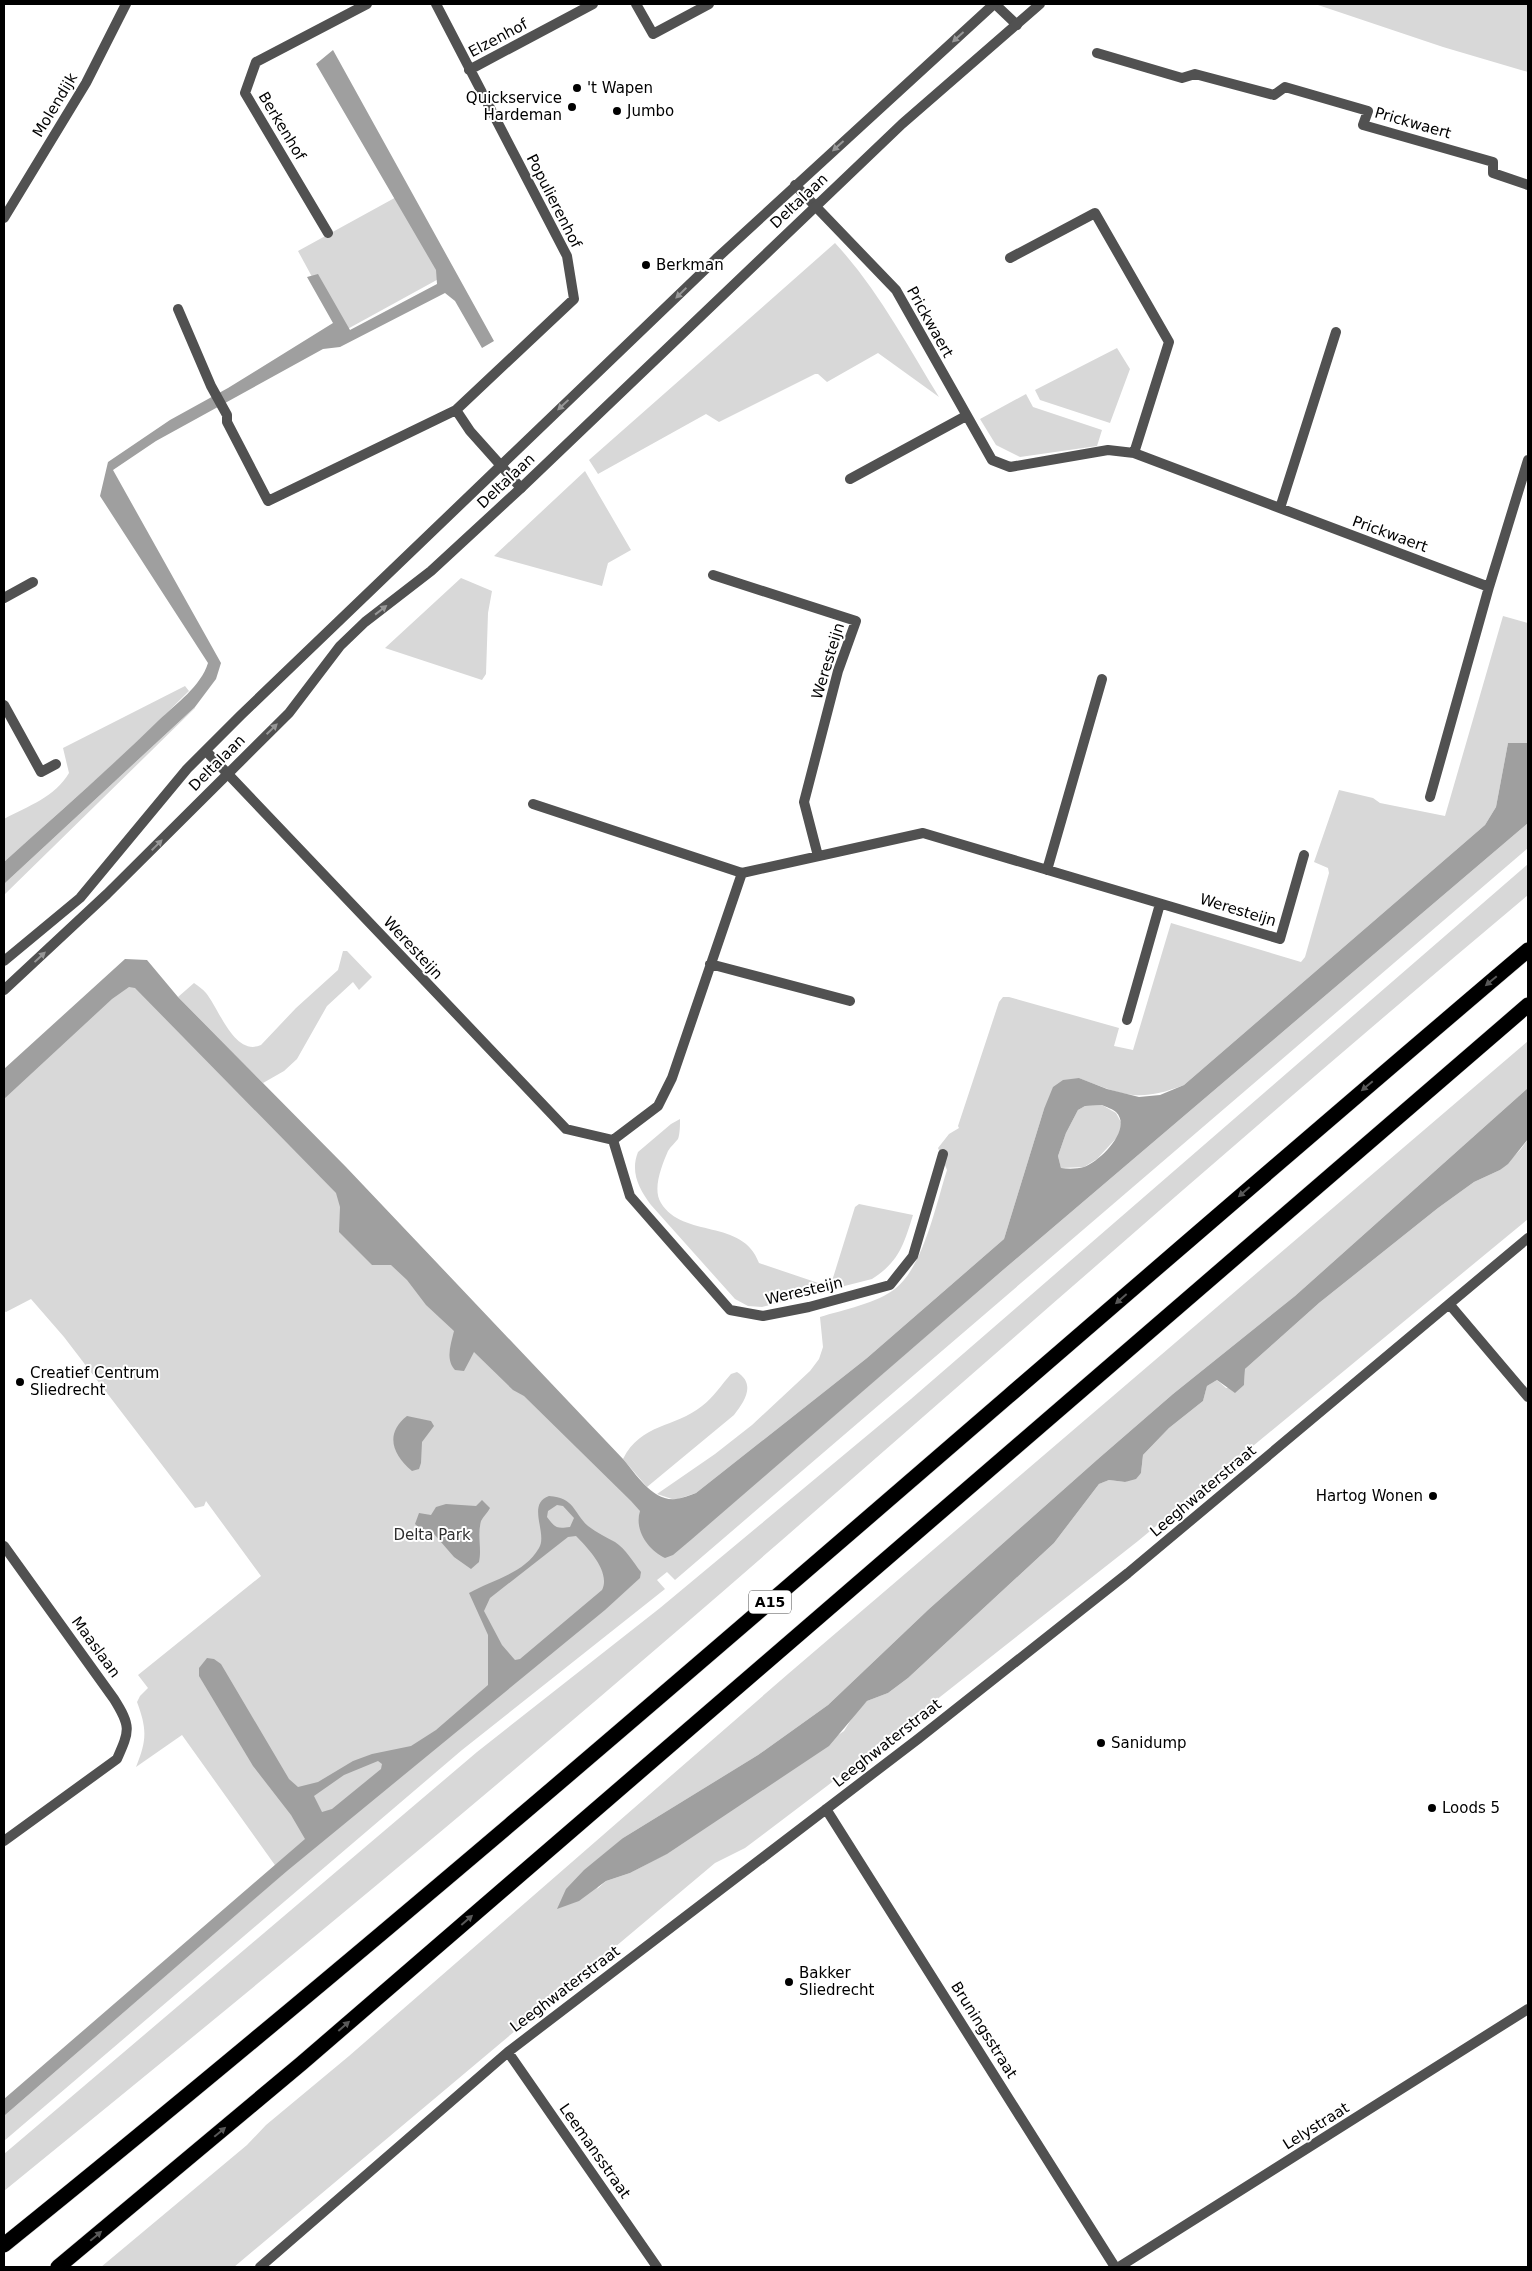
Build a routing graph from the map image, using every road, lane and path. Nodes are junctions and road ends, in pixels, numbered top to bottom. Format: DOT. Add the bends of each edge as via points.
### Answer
graph roads {
  1 [pos="126,4"];
  2 [pos="368,4"];
  3 [pos="436,4"];
  4 [pos="593,4"];
  5 [pos="636,4"];
  6 [pos="709,4"];
  7 [pos="994,4"];
  8 [pos="1040,4"];
  9 [pos="1017,25"];
  10 [pos="1096,53"];
  11 [pos="469,70"];
  12 [pos="1528,184"];
  13 [pos="795,185"];
  14 [pos="816,206"];
  15 [pos="4,218"];
  16 [pos="328,233"];
  17 [pos="1010,258"];
  18 [pos="178,309"];
  19 [pos="1336,332"];
  20 [pos="456,410"];
  21 [pos="966,416"];
  22 [pos="1134,453"];
  23 [pos="1528,460"];
  24 [pos="500,464"];
  25 [pos="850,479"];
  26 [pos="521,488"];
  27 [pos="1280,508"];
  28 [pos="712,575"];
  29 [pos="33,582"];
  30 [pos="1489,587"];
  31 [pos="4,598"];
  32 [pos="1102,679"];
  33 [pos="4,705"];
  34 [pos="206,751"];
  35 [pos="56,764"];
  36 [pos="228,774"];
  37 [pos="1430,797"];
  38 [pos="534,804"];
  39 [pos="1304,855"];
  40 [pos="818,856"];
  41 [pos="1047,870"];
  42 [pos="742,873"];
  43 [pos="1160,904"];
  44 [pos="1528,950"];
  45 [pos="4,961"];
  46 [pos="710,964"];
  47 [pos="4,990"];
  48 [pos="850,1001"];
  49 [pos="1528,1005"];
  50 [pos="1127,1020"];
  51 [pos="613,1140"];
  52 [pos="943,1154"];
  53 [pos="1528,1238"];
  54 [pos="1450,1305"];
  55 [pos="1528,1397"];
  56 [pos="4,1546"];
  57 [pos="826,1809"];
  58 [pos="4,1841"];
  59 [pos="1528,2008"];
  60 [pos="508,2052"];
  61 [pos="4,2245"];
  62 [pos="58,2267"];
  63 [pos="260,2267"];
  64 [pos="657,2267"];
  65 [pos="1117,2267"];
  1 -- 15 [label="street, Molendijk" via="86,83"];
  2 -- 16 [label="street, Berkenhof" via="256,62 245,93"];
  3 -- 11 [label="street, Populierenhof"];
  4 -- 11 [label="street, Elzenhof"];
  5 -- 6 [label="street" via="653,34"];
  7 -- 9 [label="street"];
  7 -- 13 [label="street, Deltalaan, one-way"];
  8 -- 9 [label="street, Deltalaan"];
  9 -- 14 [label="street, Deltalaan" via="902,124"];
  10 -- 12 [label="street, Prickwaert" via="1182,78 1195,74 1274,95 1285,87 1368,111 1363,125 1493,162 1492,173"];
  11 -- 20 [label="street, Populierenhof" via="567,256 574,298"];
  13 -- 14 [label="street, Prickwaert"];
  13 -- 24 [label="street, Deltalaan, one-way"];
  14 -- 21 [label="street, Prickwaert" via="896,290"];
  14 -- 26 [label="street, Deltalaan"];
  17 -- 22 [label="street" via="1095,213 1169,342"];
  18 -- 20 [label="street, Populierenhof" via="227,422 268,501"];
  19 -- 27 [label="street"];
  20 -- 24 [label="street"];
  21 -- 22 [label="street, Prickwaert" via="992,460 1010,467 1108,450"];
  21 -- 25 [label="street"];
  22 -- 27 [label="street, Prickwaert"];
  23 -- 30 [label="street"];
  24 -- 26 [label="street"];
  24 -- 34 [label="street, Deltalaan"];
  36 -- 26 [label="street, Deltalaan, one-way" via="289,713 340,646 431,570"];
  27 -- 30 [label="street, Prickwaert"];
  28 -- 40 [label="street, Weresteijn" via="856,621 838,672 804,802"];
  29 -- 31 [label="street"];
  30 -- 37 [label="street"];
  32 -- 41 [label="street"];
  33 -- 35 [label="street" via="41,772"];
  34 -- 36 [label="street, Weresteijn"];
  34 -- 45 [label="street, Deltalaan" via="187,769 80,898"];
  47 -- 36 [label="street, Deltalaan, one-way"];
  36 -- 51 [label="street, Weresteijn" via="566,1129"];
  38 -- 42 [label="street"];
  39 -- 43 [label="street, Weresteijn" via="1280,939"];
  40 -- 41 [label="street, Weresteijn" via="923,833"];
  40 -- 42 [label="street, Weresteijn"];
  41 -- 43 [label="street, Weresteijn"];
  42 -- 46 [label="street"];
  43 -- 50 [label="street"];
  44 -- 61 [label="highway, A15, one-way" via="615,1736"];
  46 -- 48 [label="street"];
  46 -- 51 [label="street" via="672,1078 658,1106"];
  62 -- 49 [label="highway, A15, one-way" via="302,2063"];
  51 -- 52 [label="street, Weresteijn" via="630,1196 730,1310 763,1316 890,1285 913,1256"];
  53 -- 54 [label="street, Leeghwaterstraat"];
  54 -- 55 [label="street"];
  54 -- 57 [label="street, Leeghwaterstraat" via="1128,1573"];
  56 -- 58 [label="street, Maaslaan" via="127,1720 126,1739 117,1759"];
  57 -- 60 [label="street, Leeghwaterstraat"];
  57 -- 65 [label="street, Bruningsstraat"];
  59 -- 65 [label="street, Lelystraat"];
  60 -- 63 [label="street, Leeghwaterstraat"];
  60 -- 64 [label="street, Leemansstraat"];
}
